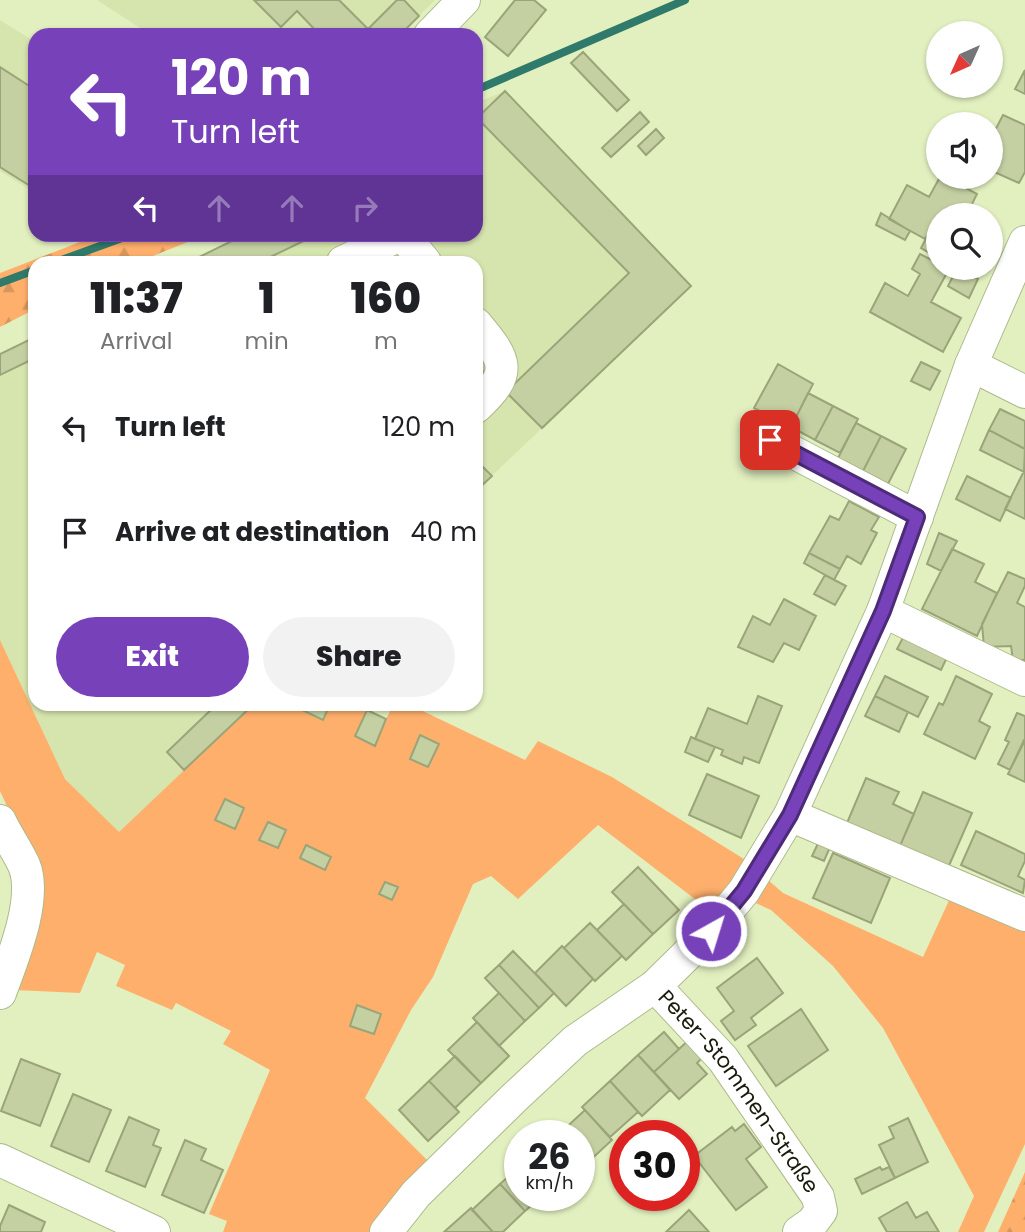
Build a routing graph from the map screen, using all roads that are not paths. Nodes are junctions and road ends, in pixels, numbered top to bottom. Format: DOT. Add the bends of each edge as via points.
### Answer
graph roads {
  1 [pos="464,0"];
  2 [pos="437,28"];
  3 [pos="385,242"];
  4 [pos="409,242"];
  5 [pos="1025,242"];
  6 [pos="356,256"];
  7 [pos="420,256"];
  8 [pos="483,333"];
  9 [pos="971,365"];
  10 [pos="1025,392"];
  11 [pos="483,401"];
  12 [pos="770,440"];
  13 [pos="917,517"];
  14 [pos="883,611"];
  15 [pos="1025,680"];
  16 [pos="790,815"];
  17 [pos="0,821"];
  18 [pos="1025,915"];
  19 [pos="655,986"];
  20 [pos="0,993"];
  21 [pos="0,1160"];
  22 [pos="154,1232"];
  23 [pos="386,1232"];
  24 [pos="799,1232"];
  1 -- 2 [label="street"];
  3 -- 6 [label="street"];
  4 -- 7 [label="street"];
  5 -- 9 [label="street"];
  8 -- 11 [label="street" via="498,351 502,373 494,391"];
  9 -- 10 [label="street"];
  9 -- 13 [label="street"];
  12 -- 13 [label="street"];
  13 -- 14 [label="street"];
  14 -- 15 [label="street"];
  14 -- 16 [label="street"];
  16 -- 18 [label="street"];
  16 -- 19 [label="street" via="744,891"];
  17 -- 20 [label="street" via="24,866 29,888"];
  19 -- 23 [label="street" via="555,1060 416,1194"];
  19 -- 24 [label="street, Peter-Stommen-Straße" via="723,1059 818,1197 821,1211"];
  21 -- 22 [label="street"];
}
